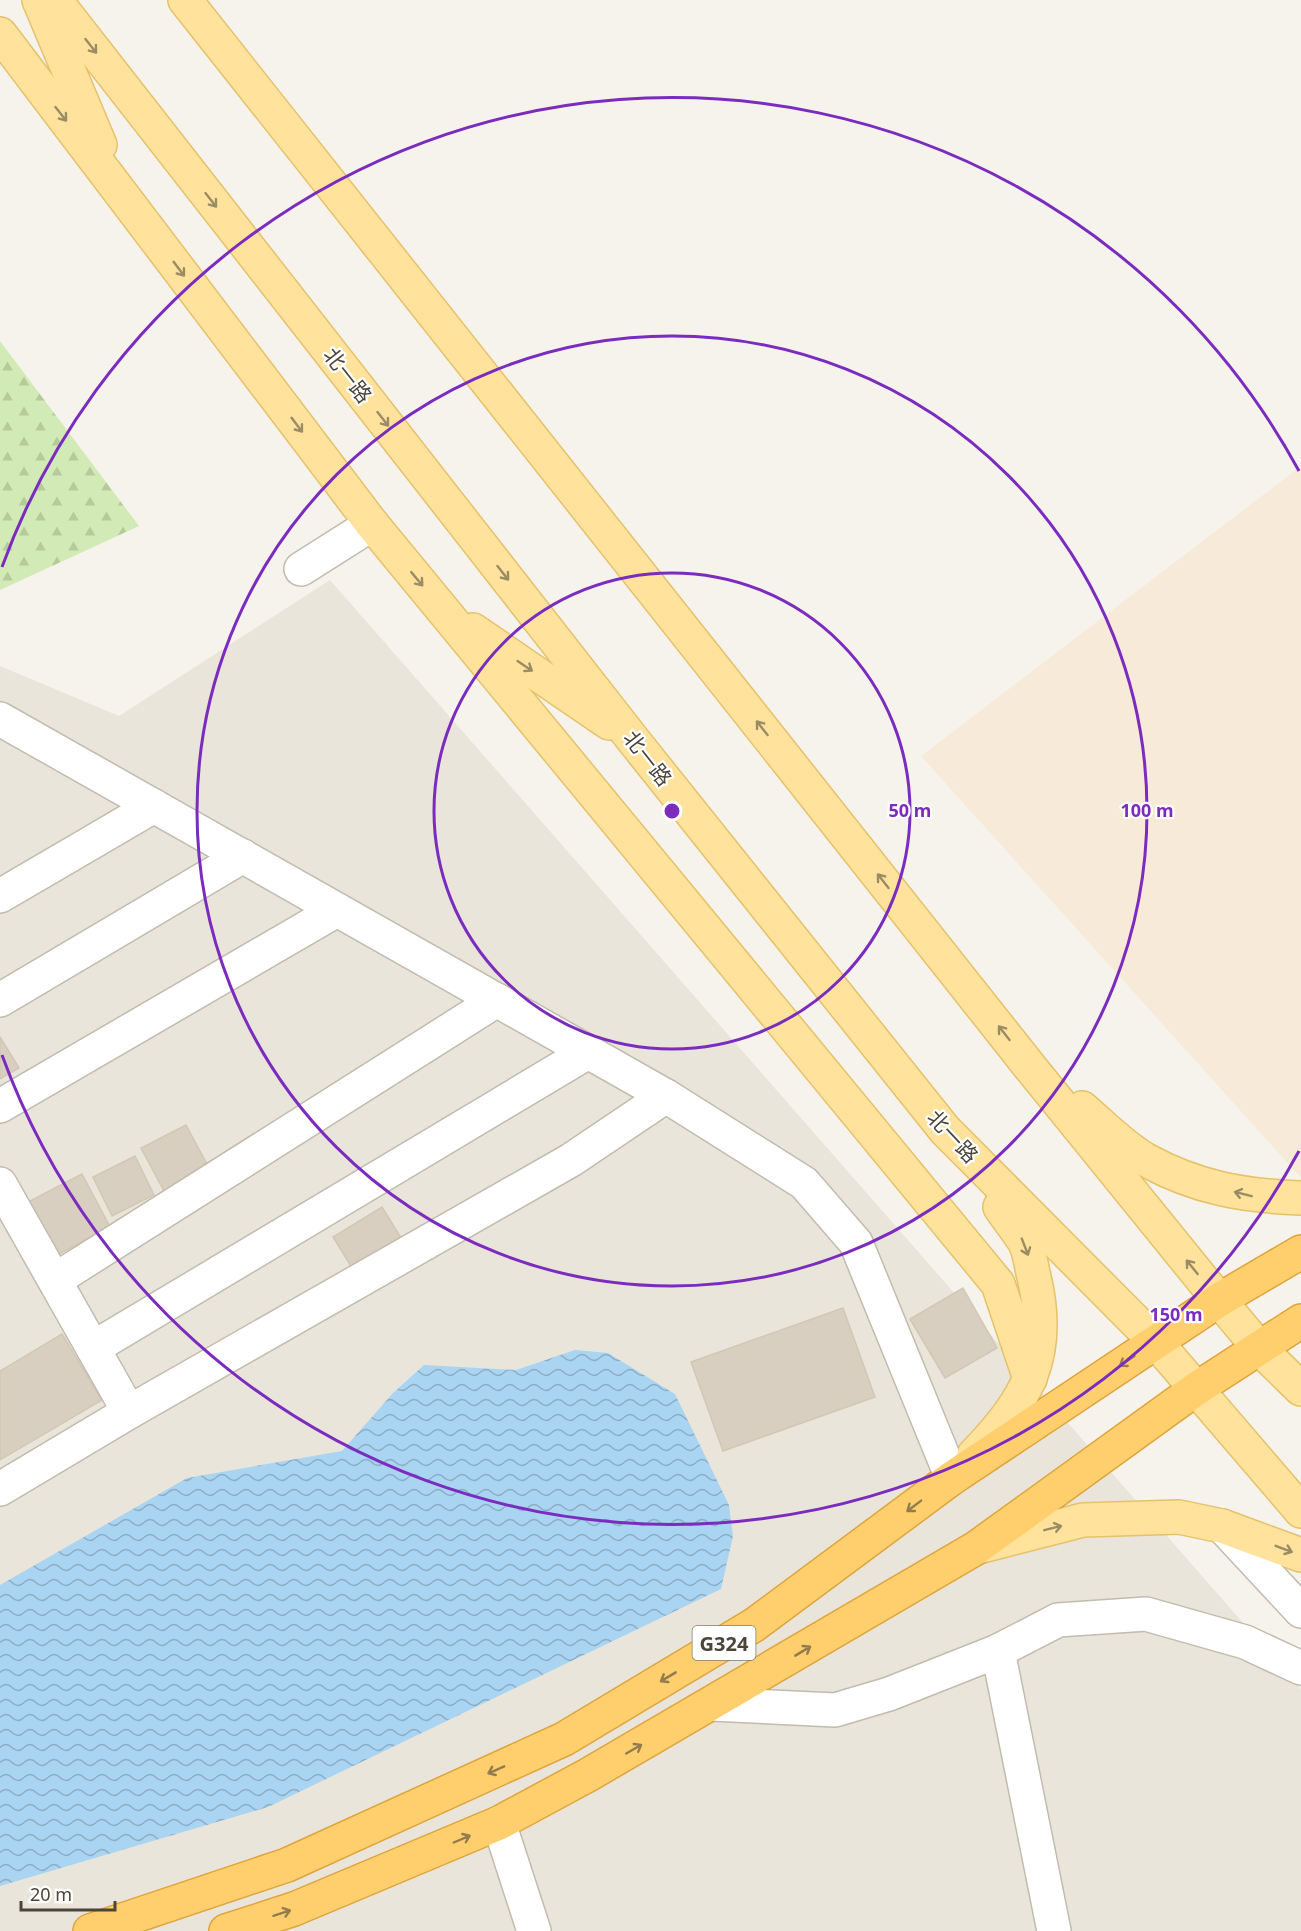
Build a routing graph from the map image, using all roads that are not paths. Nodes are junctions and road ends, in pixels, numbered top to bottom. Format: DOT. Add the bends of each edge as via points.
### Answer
graph roads {
  1 [pos="39,0"];
  2 [pos="55,0"];
  3 [pos="185,0"];
  4 [pos="0,34"];
  5 [pos="119,189"];
  6 [pos="372,524"];
  7 [pos="302,569"];
  8 [pos="442,609"];
  9 [pos="0,719"];
  10 [pos="634,741"];
  11 [pos="154,806"];
  12 [pos="243,856"];
  13 [pos="0,896"];
  14 [pos="337,910"];
  15 [pos="0,1000"];
  16 [pos="497,1000"];
  17 [pos="588,1052"];
  18 [pos="1030,1067"];
  19 [pos="666,1096"];
  20 [pos="0,1106"];
  21 [pos="945,1130"];
  22 [pos="0,1184"];
  23 [pos="1301,1198"];
  24 [pos="1301,1252"];
  25 [pos="55,1280"];
  26 [pos="1219,1300"];
  27 [pos="1301,1321"];
  28 [pos="1156,1342"];
  29 [pos="93,1348"];
  30 [pos="1260,1349"];
  31 [pos="1030,1379"];
  32 [pos="1196,1389"];
  33 [pos="1301,1389"];
  34 [pos="129,1412"];
  35 [pos="952,1478"];
  36 [pos="0,1489"];
  37 [pos="1301,1511"];
  38 [pos="1222,1526"];
  39 [pos="976,1548"];
  40 [pos="1301,1555"];
  41 [pos="1301,1611"];
  42 [pos="998,1651"];
  43 [pos="1301,1668"];
  44 [pos="711,1704"];
  45 [pos="499,1823"];
  46 [pos="90,1931"];
  47 [pos="226,1931"];
  48 [pos="534,1931"];
  49 [pos="1054,1931"];
  1 -- 5 [label="main road"];
  2 -- 10 [label="main road, 北一路, one-way"];
  18 -- 3 [label="main road, one-way"];
  4 -- 5 [label="main road, one-way"];
  5 -- 6 [label="main road, one-way"];
  6 -- 7 [label="street"];
  6 -- 8 [label="main road, one-way"];
  8 -- 10 [label="main road, one-way"];
  8 -- 31 [label="main road" via="998,1284"];
  9 -- 11 [label="street"];
  10 -- 21 [label="main road, 北一路"];
  11 -- 12 [label="street"];
  11 -- 13 [label="street"];
  12 -- 14 [label="street"];
  12 -- 15 [label="street"];
  14 -- 16 [label="street"];
  14 -- 20 [label="street"];
  16 -- 17 [label="street"];
  16 -- 25 [label="street"];
  17 -- 19 [label="street"];
  17 -- 29 [label="street"];
  23 -- 18 [label="main road, one-way" via="1254,1197 1196,1182 1145,1159"];
  26 -- 18 [label="main road, one-way"];
  19 -- 34 [label="street" via="571,1160"];
  19 -- 35 [label="street" via="804,1183 856,1243"];
  21 -- 28 [label="main road, 北一路"];
  21 -- 31 [label="main road, one-way" via="1025,1244 1038,1293 1042,1331"];
  22 -- 25 [label="street"];
  24 -- 26 [label="highway, G324"];
  25 -- 29 [label="street"];
  26 -- 28 [label="highway, G324"];
  26 -- 30 [label="main road"];
  27 -- 30 [label="highway, G324"];
  28 -- 32 [label="main road, 北一路"];
  28 -- 35 [label="highway, G324, one-way"];
  29 -- 34 [label="street"];
  30 -- 32 [label="highway, G324"];
  30 -- 33 [label="main road"];
  31 -- 35 [label="main road" via="1006,1422"];
  32 -- 37 [label="main road, 北一路"];
  32 -- 39 [label="highway, G324"];
  34 -- 36 [label="street"];
  35 -- 46 [label="highway, G324, one-way" via="754,1625 564,1739 287,1865"];
  39 -- 38 [label="main road, one-way" via="1083,1520 1179,1517"];
  38 -- 40 [label="main road, one-way"];
  38 -- 41 [label="street"];
  44 -- 39 [label="highway, G324, one-way"];
  42 -- 43 [label="street" via="1058,1620 1146,1614 1245,1642"];
  42 -- 44 [label="street" via="889,1694 835,1710"];
  42 -- 49 [label="street"];
  45 -- 44 [label="highway, G324, one-way"];
  47 -- 45 [label="highway, G324, one-way" via="294,1909"];
  45 -- 48 [label="street"];
}
